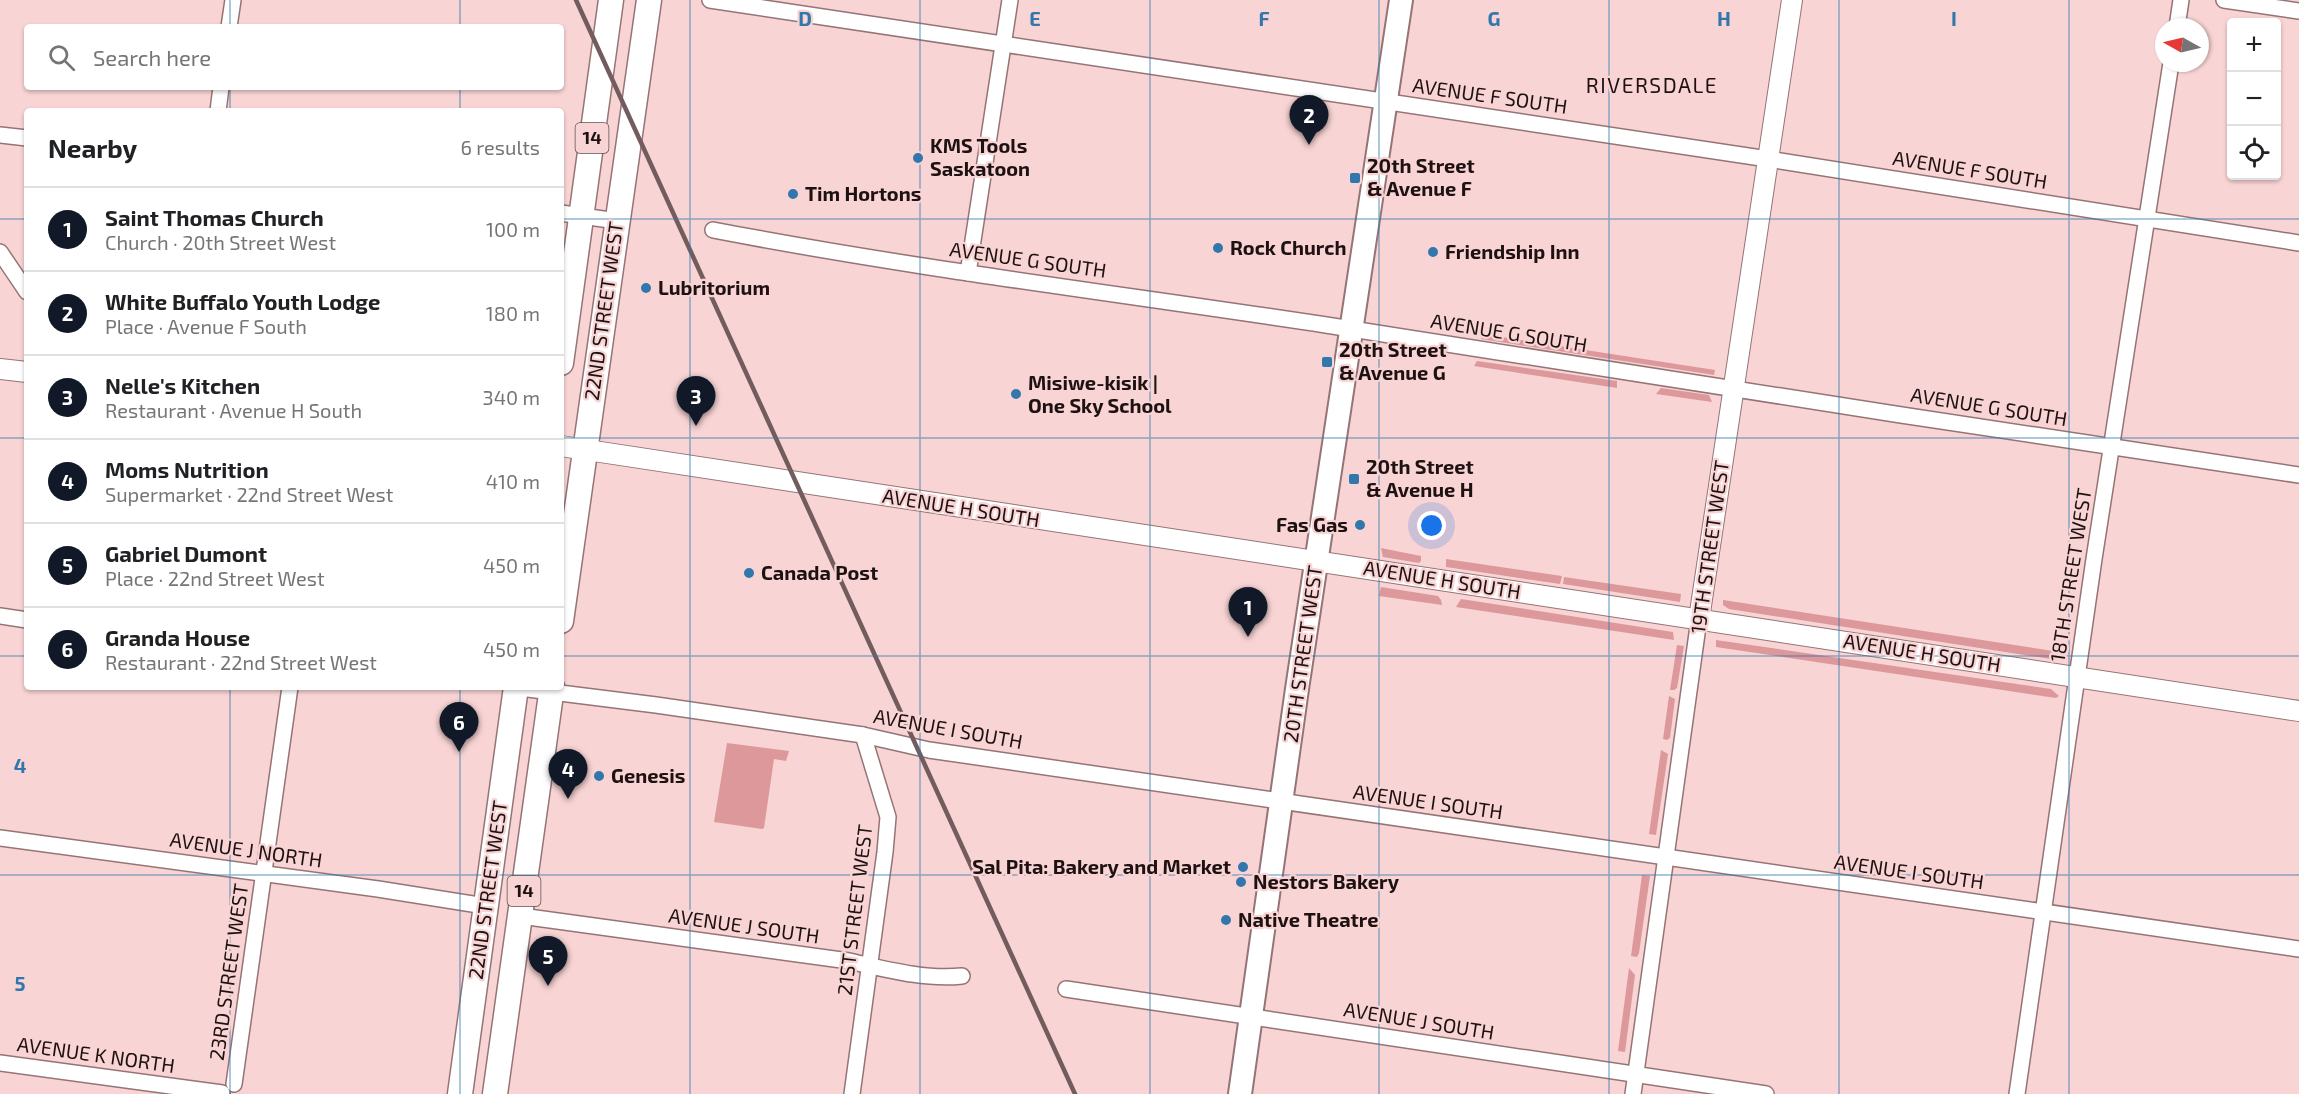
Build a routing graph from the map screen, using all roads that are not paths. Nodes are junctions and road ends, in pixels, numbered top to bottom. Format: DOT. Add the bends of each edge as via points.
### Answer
graph roads {
  1 [pos="233,0"];
  2 [pos="649,0"];
  3 [pos="710,0"];
  4 [pos="1010,0"];
  5 [pos="1401,0"];
  6 [pos="1792,0"];
  7 [pos="2181,0"];
  8 [pos="2224,0"];
  9 [pos="608,3"];
  10 [pos="2299,11"];
  11 [pos="2178,18"];
  12 [pos="229,24"];
  13 [pos="1003,44"];
  14 [pos="2170,72"];
  15 [pos="221,90"];
  16 [pos="1385,103"];
  17 [pos="218,108"];
  18 [pos="0,135"];
  19 [pos="24,138"];
  20 [pos="1768,159"];
  21 [pos="571,215"];
  22 [pos="2146,220"];
  23 [pos="617,221"];
  24 [pos="713,230"];
  25 [pos="2299,243"];
  26 [pos="0,252"];
  27 [pos="968,273"];
  28 [pos="24,288"];
  29 [pos="564,319"];
  30 [pos="1351,329"];
  31 [pos="0,369"];
  32 [pos="24,372"];
  33 [pos="1733,388"];
  34 [pos="573,448"];
  35 [pos="2112,448"];
  36 [pos="2299,475"];
  37 [pos="1317,561"];
  38 [pos="564,578"];
  39 [pos="0,616"];
  40 [pos="1699,619"];
  41 [pos="24,620"];
  42 [pos="2077,676"];
  43 [pos="290,690"];
  44 [pos="516,690"];
  45 [pos="551,690"];
  46 [pos="2299,711"];
  47 [pos="863,735"];
  48 [pos="1282,802"];
  49 [pos="0,838"];
  50 [pos="1665,857"];
  51 [pos="264,874"];
  52 [pos="485,906"];
  53 [pos="2043,913"];
  54 [pos="521,916"];
  55 [pos="2299,949"];
  56 [pos="869,965"];
  57 [pos="962,976"];
  58 [pos="1066,990"];
  59 [pos="1251,1017"];
  60 [pos="0,1063"];
  61 [pos="1636,1075"];
  62 [pos="231,1091"];
  63 [pos="460,1094"];
  64 [pos="495,1094"];
  65 [pos="852,1094"];
  66 [pos="1240,1094"];
  67 [pos="1634,1094"];
  68 [pos="1766,1094"];
  69 [pos="2017,1094"];
  1 -- 12 [label="street"];
  2 -- 23 [label="main road, 22ND STREET WEST / 14"];
  3 -- 13 [label="street, AVENUE F SOUTH"];
  4 -- 13 [label="street"];
  5 -- 16 [label="main road, 20TH STREET WEST"];
  6 -- 20 [label="street, 19TH STREET WEST"];
  7 -- 11 [label="street"];
  8 -- 10 [label="street"];
  9 -- 21 [label="main road, 22ND STREET WEST / 14"];
  13 -- 16 [label="street, AVENUE F SOUTH"];
  13 -- 27 [label="street"];
  14 -- 22 [label="street, 18TH STREET WEST"];
  15 -- 17 [label="street"];
  16 -- 20 [label="street, AVENUE F SOUTH"];
  16 -- 30 [label="main road, 20TH STREET WEST"];
  18 -- 19 [label="street"];
  20 -- 22 [label="street, AVENUE F SOUTH"];
  20 -- 33 [label="street, 19TH STREET WEST"];
  21 -- 23 [label="street"];
  21 -- 29 [label="main road, 22ND STREET WEST / 14"];
  22 -- 25 [label="street, AVENUE F SOUTH"];
  22 -- 35 [label="street, 18TH STREET WEST"];
  23 -- 34 [label="main road, 22ND STREET WEST / 14"];
  24 -- 27 [label="street, AVENUE G SOUTH"];
  26 -- 28 [label="street"];
  27 -- 30 [label="street, AVENUE G SOUTH"];
  30 -- 33 [label="street, AVENUE G SOUTH"];
  30 -- 37 [label="main road, 20TH STREET WEST"];
  31 -- 32 [label="street"];
  33 -- 35 [label="street, AVENUE G SOUTH"];
  33 -- 40 [label="street, 19TH STREET WEST"];
  34 -- 37 [label="street, AVENUE H SOUTH"];
  34 -- 38 [label="main road, 22ND STREET WEST / 14"];
  35 -- 36 [label="street, AVENUE G SOUTH"];
  35 -- 42 [label="street, 18TH STREET WEST"];
  37 -- 40 [label="street, AVENUE H SOUTH"];
  37 -- 48 [label="main road, 20TH STREET WEST"];
  39 -- 41 [label="street"];
  40 -- 42 [label="street, AVENUE H SOUTH"];
  40 -- 50 [label="street, 19TH STREET WEST"];
  42 -- 46 [label="street, AVENUE H SOUTH"];
  42 -- 53 [label="street, 18TH STREET WEST"];
  43 -- 51 [label="street, 23RD STREET WEST"];
  44 -- 52 [label="main road, 22ND STREET WEST / 14"];
  45 -- 47 [label="street, AVENUE I SOUTH"];
  45 -- 54 [label="main road, 22ND STREET WEST / 14"];
  47 -- 48 [label="street, AVENUE I SOUTH" via="918,748"];
  47 -- 56 [label="street, 21ST STREET WEST" via="888,817"];
  48 -- 50 [label="street, AVENUE I SOUTH"];
  48 -- 59 [label="main road, 20TH STREET WEST"];
  49 -- 51 [label="street, AVENUE J NORTH"];
  50 -- 53 [label="street, AVENUE I SOUTH"];
  50 -- 61 [label="street, 19TH STREET WEST"];
  51 -- 52 [label="street, AVENUE J NORTH"];
  51 -- 62 [label="street, 23RD STREET WEST"];
  52 -- 63 [label="main road, 22ND STREET WEST / 14"];
  53 -- 55 [label="street, AVENUE I SOUTH"];
  53 -- 69 [label="street, 18TH STREET WEST"];
  54 -- 56 [label="street, AVENUE J SOUTH"];
  54 -- 64 [label="main road, 22ND STREET WEST / 14"];
  56 -- 57 [label="street, AVENUE J SOUTH"];
  56 -- 65 [label="street, 21ST STREET WEST"];
  58 -- 59 [label="street, AVENUE J SOUTH"];
  59 -- 61 [label="street, AVENUE J SOUTH"];
  59 -- 66 [label="main road, 20TH STREET WEST"];
  60 -- 62 [label="street, AVENUE K NORTH"];
  61 -- 67 [label="street, 19TH STREET WEST"];
  61 -- 68 [label="street, AVENUE J SOUTH"];
}
